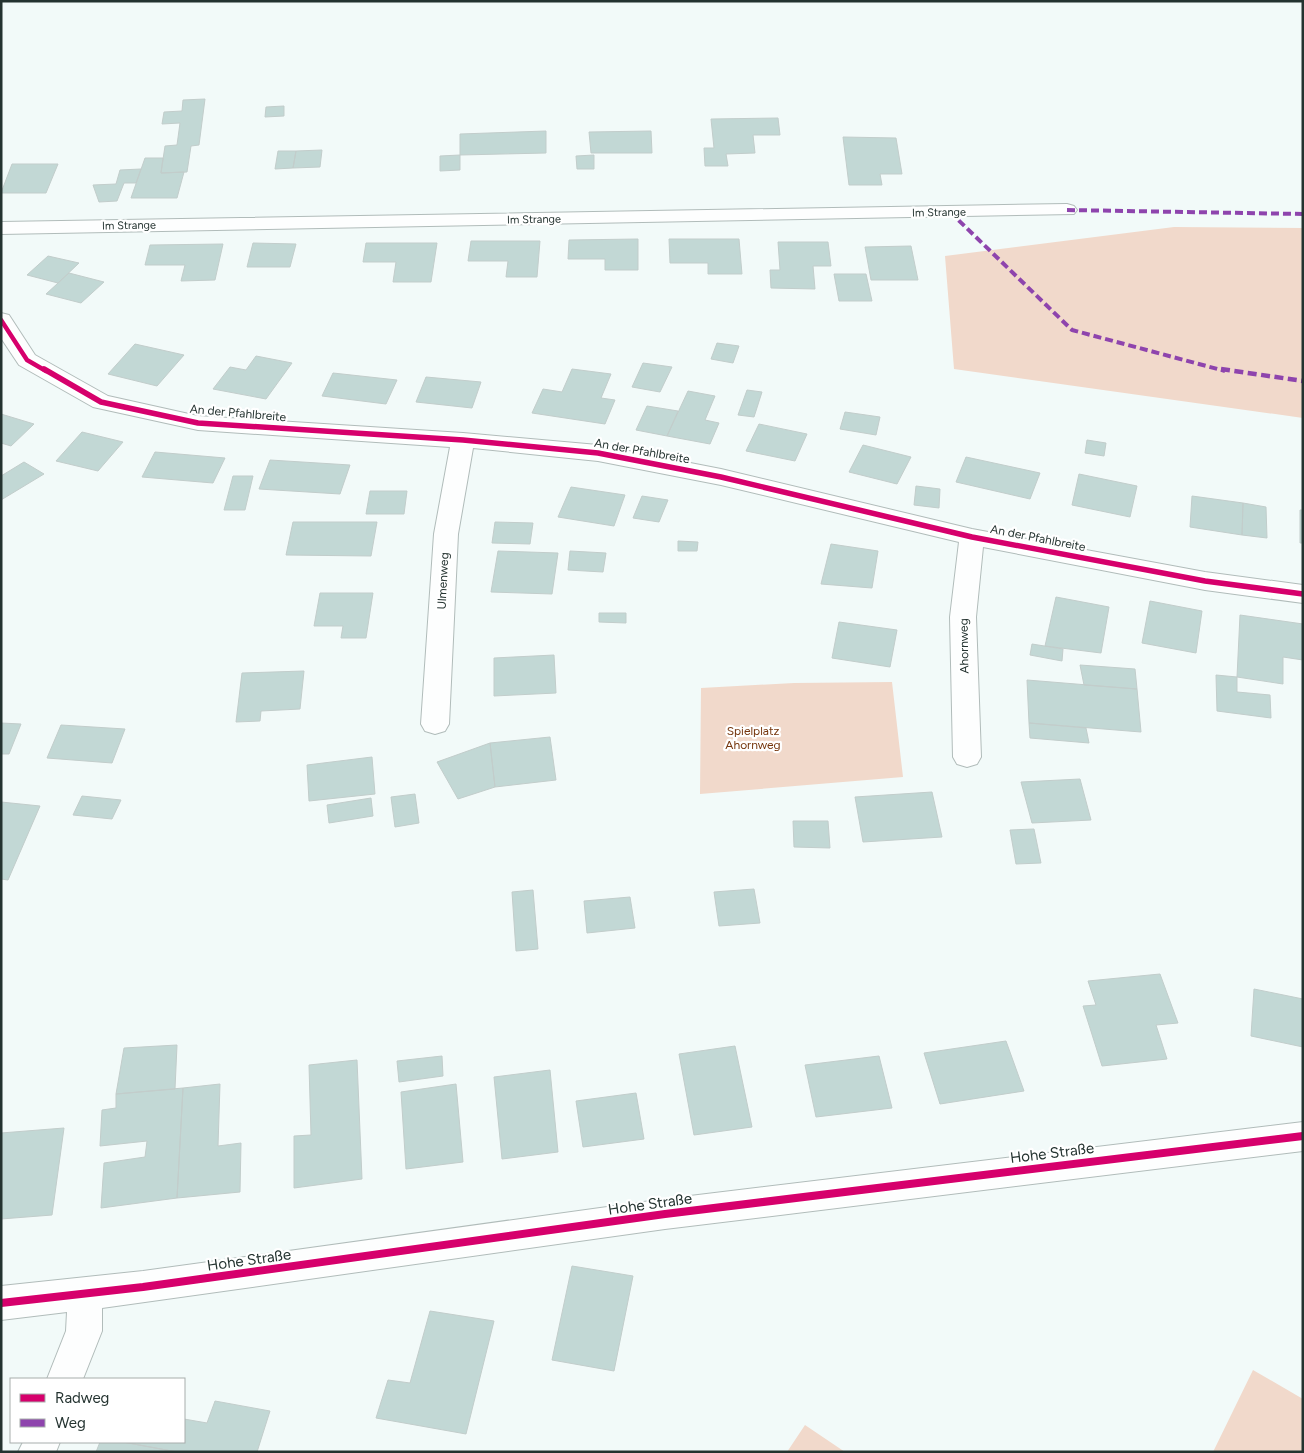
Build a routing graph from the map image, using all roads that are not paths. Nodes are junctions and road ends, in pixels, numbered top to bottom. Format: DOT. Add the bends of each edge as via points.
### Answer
graph roads {
  1 [pos="1067,210"];
  2 [pos="1,228"];
  3 [pos="1,320"];
  4 [pos="463,440"];
  5 [pos="972,537"];
  6 [pos="1303,594"];
  7 [pos="435,724"];
  8 [pos="967,757"];
  9 [pos="1303,1136"];
  10 [pos="85,1295"];
  11 [pos="1,1303"];
  12 [pos="65,1378"];
  1 -- 2 [label="street, Im Strange"];
  3 -- 4 [label="street, An der Pfahlbreite" via="27,360 101,402 198,423"];
  4 -- 5 [label="street, An der Pfahlbreite" via="598,453 721,477"];
  4 -- 7 [label="street, Ulmenweg" via="446,534"];
  5 -- 6 [label="street, An der Pfahlbreite" via="1205,581"];
  5 -- 8 [label="street, Ahornweg" via="962,616"];
  9 -- 10 [label="street, Hohe Straße" via="665,1214"];
  10 -- 11 [label="street, Hohe Straße"];
  10 -- 12 [label="street" via="84,1331"];
}
